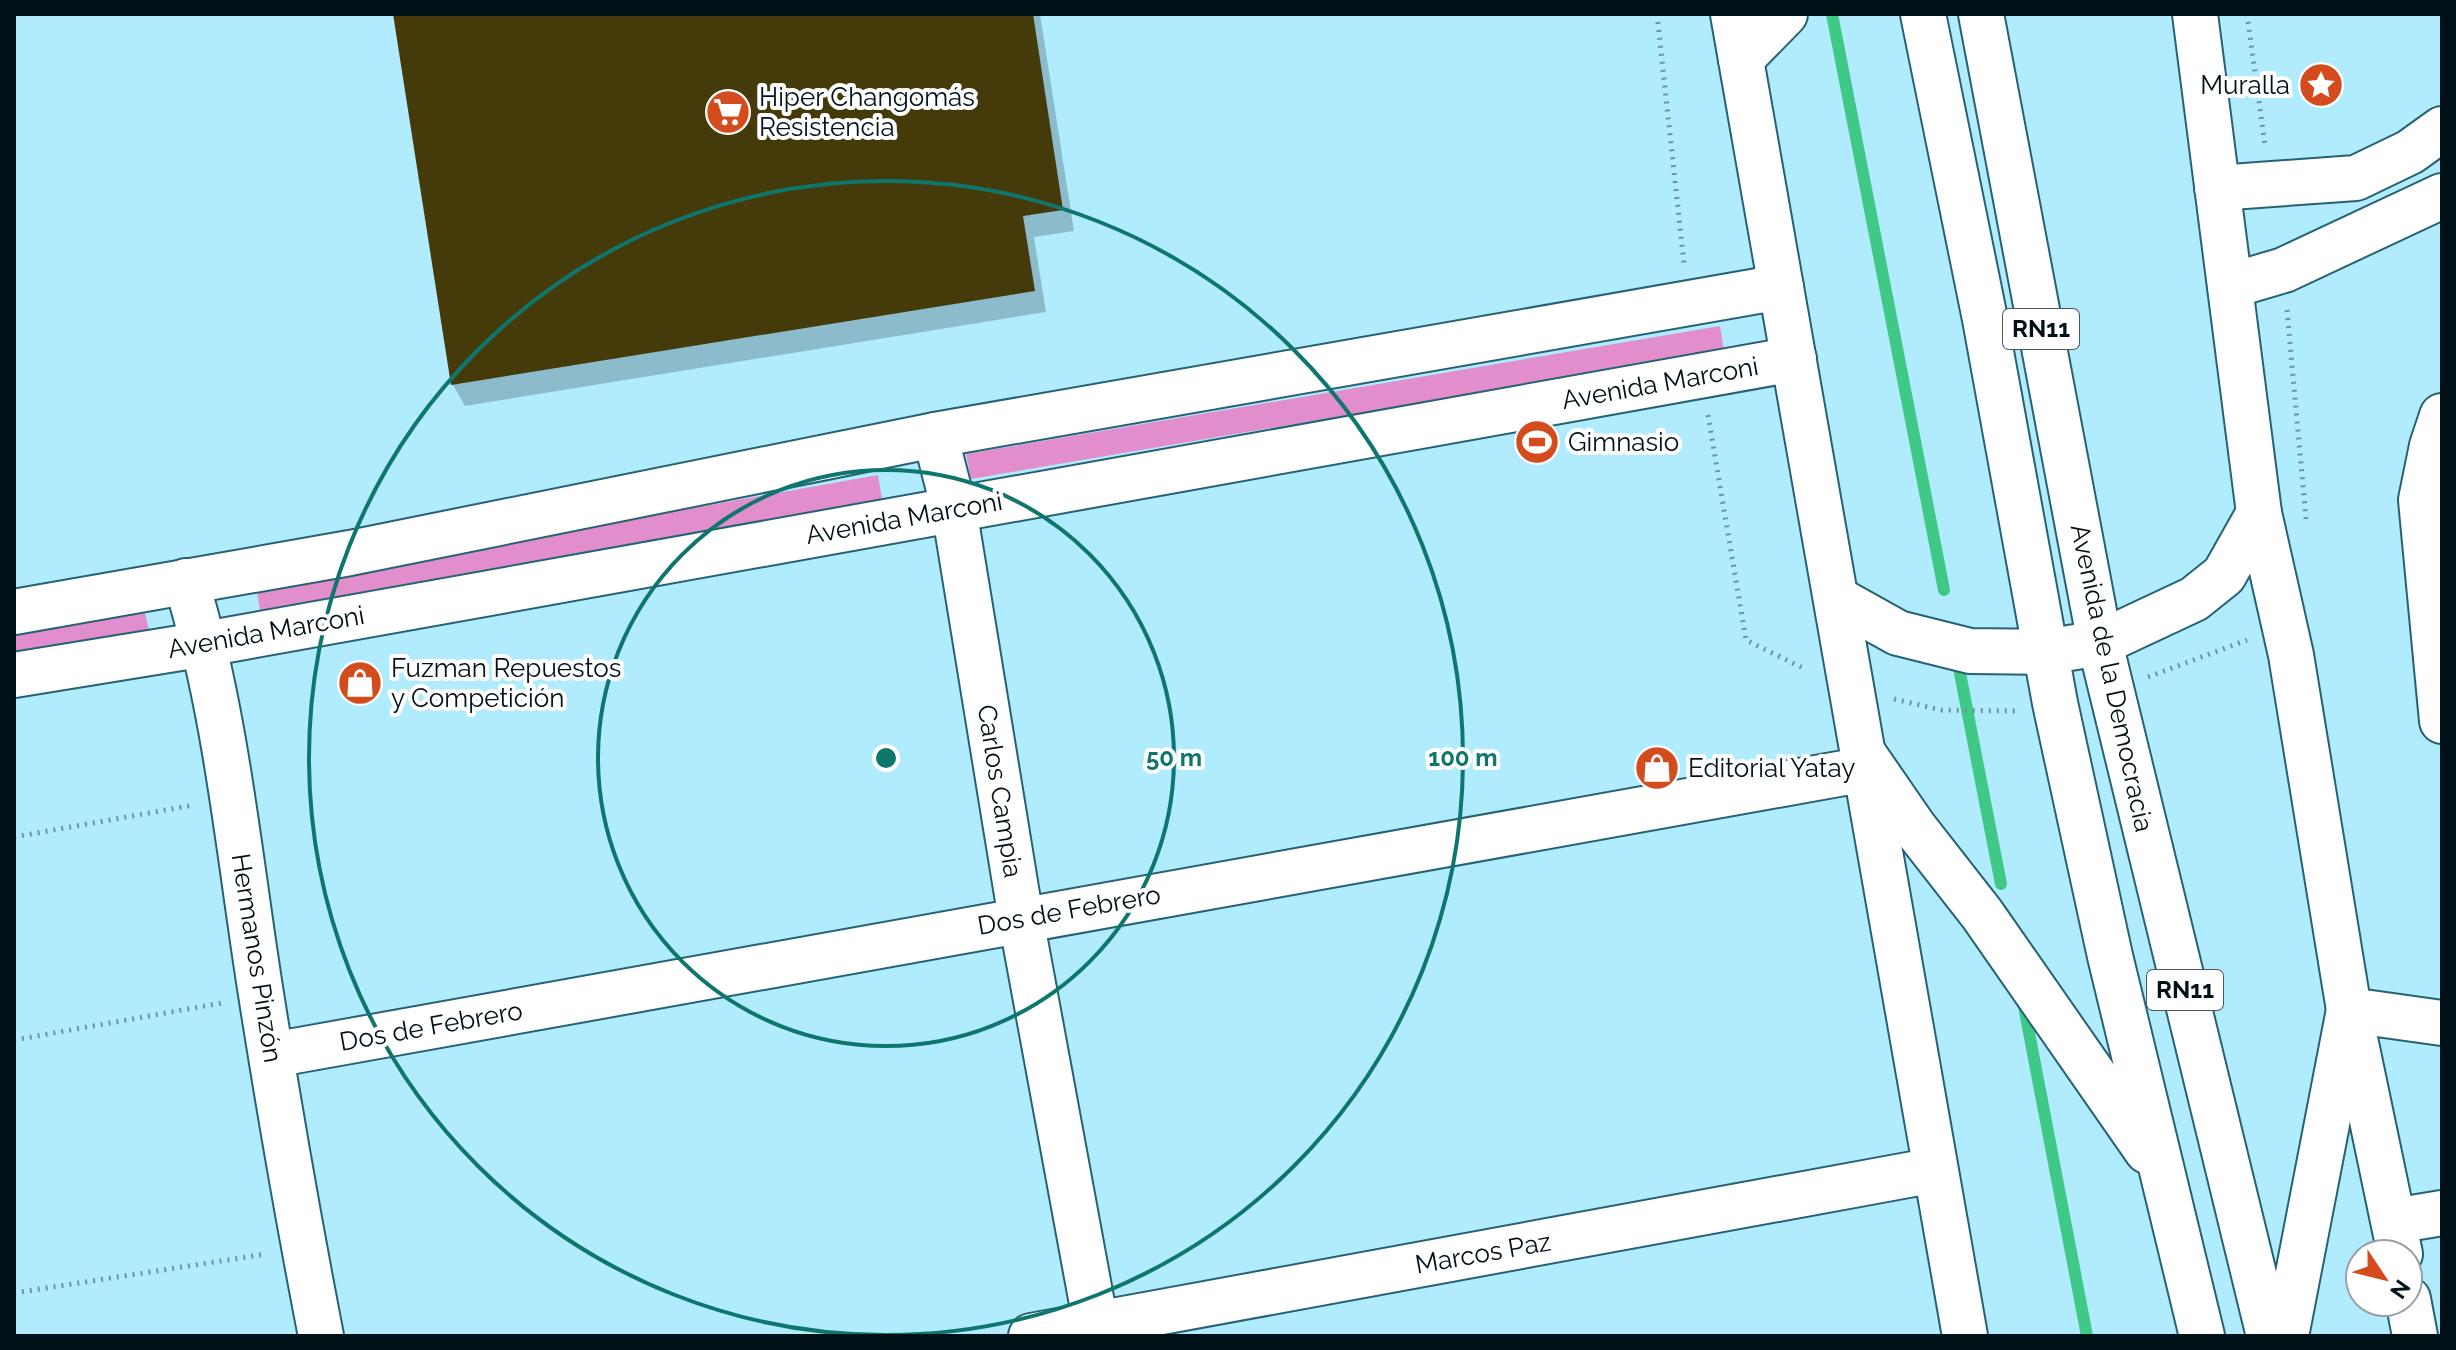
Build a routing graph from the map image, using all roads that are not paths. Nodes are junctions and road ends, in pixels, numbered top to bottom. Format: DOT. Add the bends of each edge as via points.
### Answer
graph roads {
  1 [pos="1733,14"];
  2 [pos="1785,14"];
  3 [pos="1923,14"];
  4 [pos="1981,14"];
  5 [pos="2195,14"];
  6 [pos="1741,59"];
  7 [pos="2442,129"];
  8 [pos="2217,188"];
  9 [pos="2442,196"];
  10 [pos="2230,286"];
  11 [pos="1781,287"];
  12 [pos="1794,359"];
  13 [pos="2442,416"];
  14 [pos="935,435"];
  15 [pos="954,509"];
  16 [pos="2259,513"];
  17 [pos="186,581"];
  18 [pos="1837,599"];
  19 [pos="14,612"];
  20 [pos="2100,643"];
  21 [pos="205,644"];
  22 [pos="2045,652"];
  23 [pos="14,675"];
  24 [pos="2442,721"];
  25 [pos="1864,761"];
  26 [pos="1021,919"];
  27 [pos="2349,1010"];
  28 [pos="2442,1023"];
  29 [pos="272,1055"];
  30 [pos="1935,1170"];
  31 [pos="2162,1173"];
  32 [pos="2442,1213"];
  33 [pos="2397,1237"];
  34 [pos="1097,1330"];
  35 [pos="321,1336"];
  36 [pos="1031,1336"];
  37 [pos="1965,1336"];
  38 [pos="2202,1336"];
  39 [pos="2269,1336"];
  40 [pos="2286,1336"];
  1 -- 6 [label="main road"];
  2 -- 6 [label="main road"];
  3 -- 22 [label="main road, RN11"];
  4 -- 20 [label="main road, Avenida de la Democracia / RN11"];
  5 -- 8 [label="main road"];
  6 -- 11 [label="main road"];
  7 -- 8 [label="main road" via="2410,152 2356,178"];
  8 -- 10 [label="main road"];
  9 -- 10 [label="main road" via="2284,270"];
  10 -- 16 [label="main road"];
  11 -- 12 [label="main road"];
  11 -- 14 [label="main road"];
  12 -- 15 [label="main road, Avenida Marconi"];
  12 -- 18 [label="main road"];
  13 -- 24 [label="main road" via="2421,500"];
  14 -- 15 [label="main road, Carlos Campia"];
  14 -- 17 [label="main road"];
  15 -- 21 [label="main road, Avenida Marconi"];
  15 -- 26 [label="main road, Carlos Campia"];
  16 -- 20 [label="main road" via="2224,575 2194,599"];
  16 -- 27 [label="main road" via="2285,626"];
  17 -- 19 [label="main road"];
  17 -- 21 [label="main road, Hermanos Pinzón"];
  18 -- 22 [label="main road" via="1898,633 1970,651"];
  18 -- 25 [label="main road"];
  20 -- 22 [label="main road"];
  20 -- 39 [label="main road, Avenida de la Democracia / RN11"];
  21 -- 23 [label="main road, Avenida Marconi"];
  21 -- 29 [label="main road, Hermanos Pinzón"];
  22 -- 31 [label="main road, RN11"];
  25 -- 26 [label="main road, Dos de Febrero"];
  25 -- 30 [label="main road"];
  25 -- 31 [label="main road" via="1982,914"];
  26 -- 29 [label="main road, Dos de Febrero"];
  26 -- 34 [label="main road, Carlos Campia"];
  27 -- 28 [label="main road"];
  27 -- 33 [label="main road"];
  27 -- 40 [label="main road"];
  29 -- 35 [label="main road, Hermanos Pinzón"];
  30 -- 34 [label="main road, Marcos Paz"];
  30 -- 37 [label="main road"];
  31 -- 38 [label="main road, RN11"];
  32 -- 33 [label="main road"];
  34 -- 36 [label="main road, Marcos Paz"];
}
